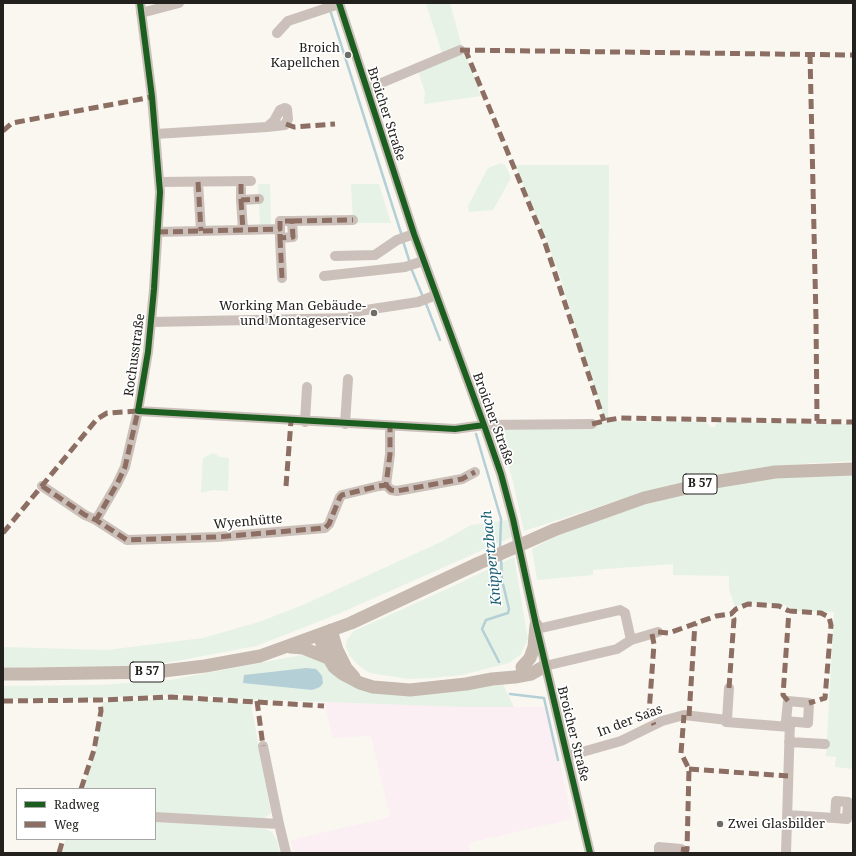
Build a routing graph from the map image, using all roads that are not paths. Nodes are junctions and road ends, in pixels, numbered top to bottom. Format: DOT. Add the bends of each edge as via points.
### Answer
graph roads {
  1 [pos="179,3"];
  2 [pos="341,4"];
  3 [pos="140,8"];
  4 [pos="277,33"];
  5 [pos="460,50"];
  6 [pos="367,89"];
  7 [pos="267,127"];
  8 [pos="156,134"];
  9 [pos="251,181"];
  10 [pos="159,182"];
  11 [pos="198,182"];
  12 [pos="241,184"];
  13 [pos="259,199"];
  14 [pos="241,200"];
  15 [pos="352,220"];
  16 [pos="292,221"];
  17 [pos="243,230"];
  18 [pos="201,231"];
  19 [pos="158,232"];
  20 [pos="280,233"];
  21 [pos="411,235"];
  22 [pos="335,256"];
  23 [pos="420,262"];
  24 [pos="324,276"];
  25 [pos="282,278"];
  26 [pos="432,296"];
  27 [pos="151,322"];
  28 [pos="348,379"];
  29 [pos="307,387"];
  30 [pos="138,411"];
  31 [pos="305,422"];
  32 [pos="345,424"];
  33 [pos="592,424"];
  34 [pos="484,425"];
  35 [pos="390,426"];
  36 [pos="853,469"];
  37 [pos="475,472"];
  38 [pos="386,485"];
  39 [pos="42,486"];
  40 [pos="96,520"];
  41 [pos="536,627"];
  42 [pos="658,632"];
  43 [pos="325,633"];
  44 [pos="632,640"];
  45 [pos="289,646"];
  46 [pos="328,658"];
  47 [pos="545,666"];
  48 [pos="522,667"];
  49 [pos="3,674"];
  50 [pos="492,679"];
  51 [pos="360,683"];
  52 [pos="729,688"];
  53 [pos="727,720"];
  54 [pos="789,742"];
  55 [pos="825,744"];
  56 [pos="263,746"];
  57 [pos="568,756"];
  58 [pos="787,815"];
  59 [pos="156,817"];
  60 [pos="835,818"];
  61 [pos="279,824"];
  62 [pos="286,853"];
  63 [pos="590,853"];
  64 [pos="659,853"];
  65 [pos="681,853"];
  66 [pos="786,853"];
  1 -- 3 [label="street"];
  2 -- 4 [label="street" via="288,21"];
  2 -- 6 [label="street, Broicher Straße"];
  3 -- 8 [label="street, Rochusstraße"];
  5 -- 6 [label="street, Broicher Straße"];
  6 -- 21 [label="street, Broicher Straße"];
  7 -- 8 [label="street"];
  8 -- 10 [label="street, Rochusstraße"];
  9 -- 11 [label="street"];
  10 -- 11 [label="street"];
  10 -- 19 [label="street, Rochusstraße"];
  11 -- 18 [label="street"];
  12 -- 14 [label="street"];
  13 -- 14 [label="street"];
  14 -- 17 [label="street"];
  15 -- 16 [label="street"];
  16 -- 20 [label="street" via="280,221"];
  16 -- 20 [label="street" via="293,237"];
  17 -- 18 [label="street"];
  17 -- 20 [label="street"];
  18 -- 19 [label="street"];
  19 -- 27 [label="street, Rochusstraße"];
  20 -- 25 [label="street"];
  21 -- 22 [label="street" via="397,240 375,255"];
  21 -- 23 [label="street, Broicher Straße"];
  23 -- 24 [label="street" via="405,267"];
  23 -- 26 [label="street, Broicher Straße"];
  26 -- 27 [label="street" via="419,302 353,312 354,318"];
  26 -- 34 [label="street, Broicher Straße"];
  27 -- 30 [label="street, Rochusstraße"];
  28 -- 32 [label="street"];
  29 -- 31 [label="street"];
  30 -- 31 [label="street, Rochusstraße"];
  30 -- 40 [label="street" via="125,467"];
  31 -- 32 [label="street, Rochusstraße"];
  32 -- 35 [label="street, Rochusstraße"];
  33 -- 34 [label="street, Broicher Straße"];
  34 -- 35 [label="street, Rochusstraße" via="455,429"];
  34 -- 41 [label="street, Broicher Straße" via="513,519"];
  35 -- 38 [label="street"];
  36 -- 43 [label="main road, B 57, bridge" via="776,472 708,483 644,498 554,530"];
  37 -- 38 [label="street, Wyenhütte" via="462,479 396,491"];
  38 -- 40 [label="street, Wyenhütte" via="342,495 325,528 217,538 127,540"];
  39 -- 40 [label="street, Wyenhütte"];
  41 -- 44 [label="street" via="620,610 625,613"];
  41 -- 47 [label="street, Broicher Straße"];
  41 -- 48 [label="main road" via="534,647 530,658"];
  42 -- 44 [label="street"];
  43 -- 45 [label="main road, B 57"];
  43 -- 46 [label="main road"];
  43 -- 51 [label="main road" via="346,668"];
  44 -- 47 [label="street" via="617,650"];
  45 -- 46 [label="main road" via="303,648"];
  45 -- 49 [label="main road, B 57" via="260,656 155,672"];
  46 -- 51 [label="main road" via="334,667"];
  47 -- 48 [label="main road"];
  47 -- 50 [label="main road" via="531,674"];
  47 -- 57 [label="street, Broicher Straße"];
  48 -- 50 [label="main road"];
  50 -- 51 [label="main road" via="410,690 373,687"];
  52 -- 53 [label="street"];
  53 -- 54 [label="street, In der Saas" via="726,722 790,724"];
  53 -- 57 [label="street, In der Saas" via="684,715 662,721 621,741"];
  54 -- 55 [label="street"];
  54 -- 58 [label="street"];
  56 -- 61 [label="street"];
  57 -- 63 [label="street, Broicher Straße"];
  58 -- 60 [label="street"];
  58 -- 66 [label="street"];
  59 -- 61 [label="street"];
  61 -- 62 [label="street"];
  64 -- 65 [label="street" via="660,847 681,849"];
}
